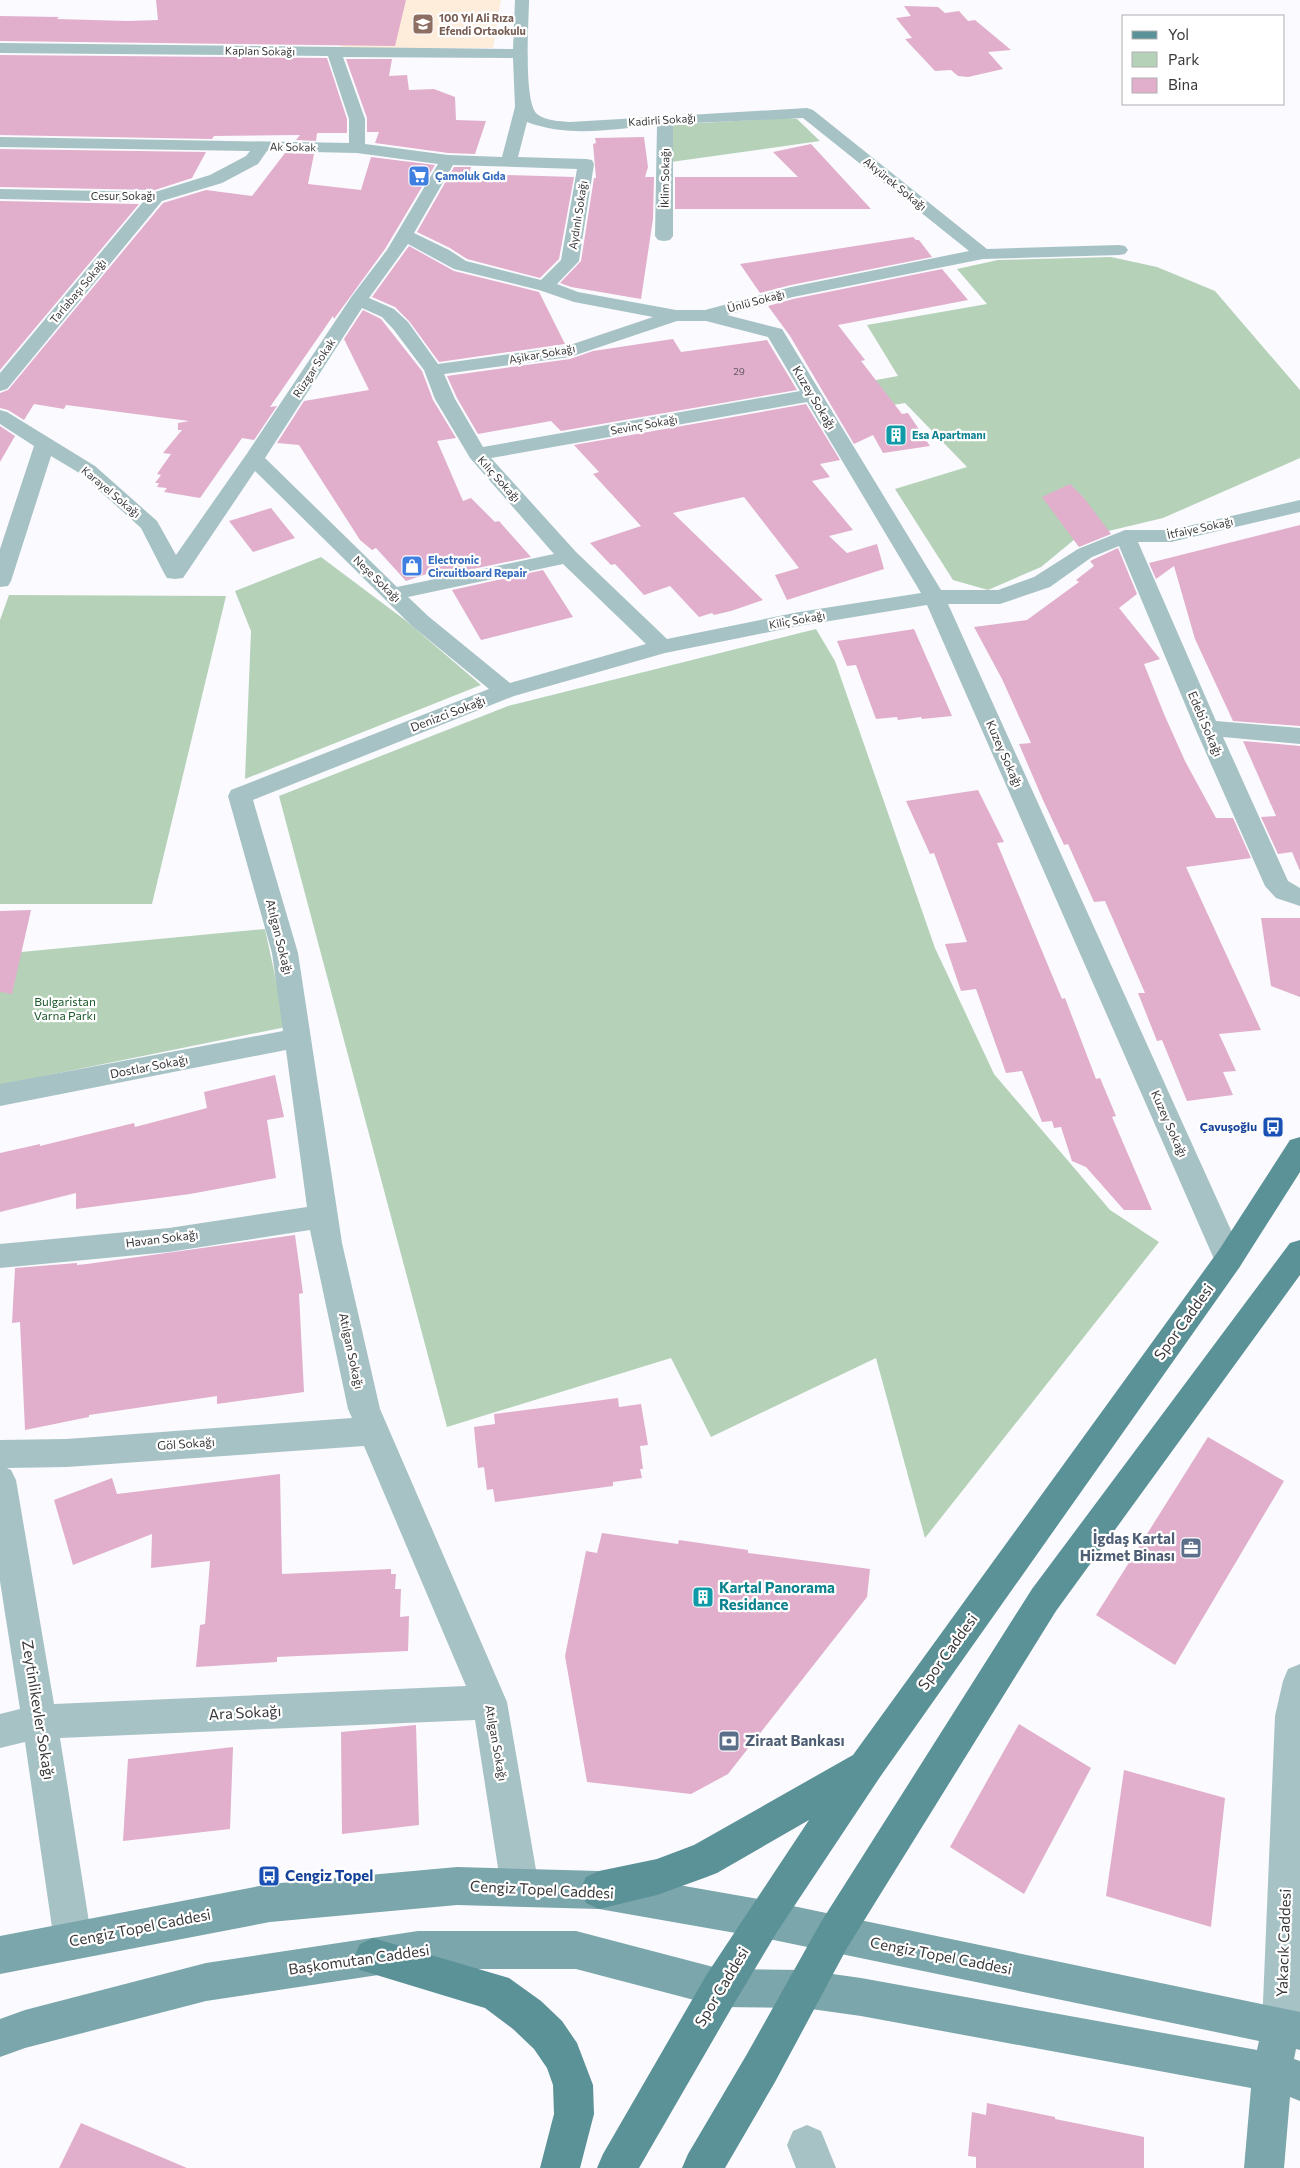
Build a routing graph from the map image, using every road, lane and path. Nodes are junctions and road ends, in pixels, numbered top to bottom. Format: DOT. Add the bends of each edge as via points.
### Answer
graph roads {
  1 [pos="522,0"];
  2 [pos="0,48"];
  3 [pos="334,52"];
  4 [pos="520,54"];
  5 [pos="523,107"];
  6 [pos="807,113"];
  7 [pos="665,120"];
  8 [pos="0,142"];
  9 [pos="263,146"];
  10 [pos="357,148"];
  11 [pos="448,160"];
  12 [pos="509,162"];
  13 [pos="586,164"];
  14 [pos="0,194"];
  15 [pos="156,197"];
  16 [pos="404,235"];
  17 [pos="664,236"];
  18 [pos="1119,250"];
  19 [pos="983,254"];
  20 [pos="545,286"];
  21 [pos="358,300"];
  22 [pos="706,315"];
  23 [pos="676,316"];
  24 [pos="433,370"];
  25 [pos="0,385"];
  26 [pos="812,395"];
  27 [pos="0,416"];
  28 [pos="45,444"];
  29 [pos="477,454"];
  30 [pos="254,459"];
  31 [pos="1300,506"];
  32 [pos="1125,536"];
  33 [pos="568,557"];
  34 [pos="175,573"];
  35 [pos="0,581"];
  36 [pos="393,594"];
  37 [pos="934,597"];
  38 [pos="662,647"];
  39 [pos="506,691"];
  40 [pos="1207,728"];
  41 [pos="1300,736"];
  42 [pos="240,796"];
  43 [pos="1300,897"];
  44 [pos="297,1038"];
  45 [pos="0,1095"];
  46 [pos="1300,1148"];
  47 [pos="323,1216"];
  48 [pos="1300,1252"];
  49 [pos="0,1256"];
  50 [pos="1229,1259"];
  51 [pos="372,1431"];
  52 [pos="0,1454"];
  53 [pos="0,1480"];
  54 [pos="1300,1681"];
  55 [pos="490,1702"];
  56 [pos="40,1722"];
  57 [pos="0,1731"];
  58 [pos="867,1765"];
  59 [pos="520,1887"];
  60 [pos="599,1890"];
  61 [pos="764,1919"];
  62 [pos="834,1935"];
  63 [pos="73,1941"];
  64 [pos="0,1955"];
  65 [pos="373,1957"];
  66 [pos="721,1988"];
  67 [pos="804,1990"];
  68 [pos="1291,2029"];
  69 [pos="0,2038"];
  70 [pos="1286,2076"];
  71 [pos="560,2168"];
  72 [pos="617,2168"];
  73 [pos="702,2168"];
  74 [pos="1264,2168"];
  1 -- 4 [label="street"];
  2 -- 3 [label="street, Kaplan Sokağı"];
  3 -- 4 [label="street, Kaplan Sokağı"];
  3 -- 10 [label="street" via="357,119"];
  4 -- 5 [label="street"];
  5 -- 7 [label="street, Kadirli Sokağı" via="532,118 570,127"];
  5 -- 12 [label="street"];
  6 -- 7 [label="street, Kadirli Sokağı"];
  6 -- 19 [label="street, Akyürek Sokağı"];
  7 -- 17 [label="street, İklim Sokağı"];
  8 -- 9 [label="street, Ak Sokak"];
  9 -- 10 [label="street, Ak Sokak"];
  9 -- 15 [label="street, Cesur Sokağı" via="252,160 237,169 216,179"];
  10 -- 11 [label="street, Ak Sokak"];
  11 -- 12 [label="street, Ak Sokak"];
  11 -- 16 [label="street, Rüzgar Sokak"];
  12 -- 13 [label="street, Ak Sokak"];
  13 -- 20 [label="street, Aydınlı Sokağı" via="570,261"];
  14 -- 15 [label="street, Cesur Sokağı"];
  15 -- 25 [label="street, Tarlabaşı Sokağı"];
  16 -- 20 [label="street, Ünlü Sokağı" via="460,265"];
  16 -- 21 [label="street, Rüzgar Sokak"];
  18 -- 19 [label="street, Ünlü Sokağı"];
  19 -- 22 [label="street, Ünlü Sokağı" via="790,292"];
  20 -- 23 [label="street, Ünlü Sokağı" via="574,296"];
  21 -- 24 [label="street, Kılıç Sokağı" via="388,313"];
  21 -- 30 [label="street, Rüzgar Sokak"];
  22 -- 23 [label="street, Ünlü Sokağı"];
  22 -- 26 [label="street, Kuzey Sokağı" via="776,333"];
  23 -- 24 [label="street, Aşikar Sokağı" via="570,351"];
  24 -- 29 [label="street, Kılıç Sokağı" via="445,399"];
  26 -- 29 [label="street, Sevinç Sokağı"];
  26 -- 37 [label="street, Kuzey Sokağı"];
  27 -- 28 [label="street, Karayel Sokağı"];
  28 -- 34 [label="street, Karayel Sokağı" via="88,470 150,526"];
  28 -- 35 [label="street"];
  29 -- 33 [label="street, Kılıç Sokağı"];
  30 -- 34 [label="street, Rüzgar Sokak"];
  30 -- 36 [label="street, Neşe Sokağı"];
  31 -- 32 [label="street, İtfaiye Sokağı" via="1171,536"];
  32 -- 37 [label="street, İtfaiye Sokağı" via="1085,553 1042,582 1000,598"];
  32 -- 40 [label="street, Edebi Sokağı"];
  33 -- 36 [label="street"];
  33 -- 38 [label="street, Kılıç Sokağı"];
  36 -- 39 [label="street, Neşe Sokağı" via="420,621"];
  37 -- 38 [label="street, Kiliç Sokağı" via="799,619"];
  37 -- 50 [label="street, Kuzey Sokağı"];
  38 -- 39 [label="street, Denizci Sokağı"];
  39 -- 42 [label="street, Denizci Sokağı"];
  40 -- 41 [label="street"];
  40 -- 43 [label="street, Edebi Sokağı" via="1278,886"];
  42 -- 44 [label="street, Atılgan Sokağı" via="285,953"];
  44 -- 45 [label="street, Dostlar Sokağı"];
  44 -- 47 [label="street, Atılgan Sokağı"];
  46 -- 50 [label="main road, Spor Caddesi"];
  47 -- 49 [label="street, Havan Sokağı" via="169,1240"];
  47 -- 51 [label="street, Atılgan Sokağı" via="364,1409"];
  48 -- 62 [label="main road" via="1044,1600"];
  50 -- 58 [label="main road, Spor Caddesi"];
  51 -- 52 [label="street, Göl Sokağı"];
  51 -- 55 [label="street, Atılgan Sokağı"];
  53 -- 56 [label="street, Zeytinlikevler Sokağı"];
  54 -- 68 [label="street, Yakacık Caddesi" via="1293,1716"];
  55 -- 56 [label="street, Ara Sokağı"];
  55 -- 59 [label="street, Atılgan Sokağı"];
  56 -- 57 [label="street, Ara Sokağı"];
  56 -- 63 [label="street, Zeytinlikevler Sokağı"];
  58 -- 60 [label="main road" via="704,1860 657,1877"];
  58 -- 61 [label="main road, Spor Caddesi"];
  59 -- 60 [label="street, Cengiz Topel Caddesi"];
  59 -- 63 [label="street, Cengiz Topel Caddesi" via="457,1886 270,1903"];
  60 -- 61 [label="street, Cengiz Topel Caddesi"];
  61 -- 62 [label="street, Cengiz Topel Caddesi"];
  61 -- 66 [label="main road, Spor Caddesi"];
  62 -- 67 [label="main road"];
  62 -- 68 [label="street, Cengiz Topel Caddesi"];
  63 -- 64 [label="street, Cengiz Topel Caddesi"];
  65 -- 66 [label="street, Başkomutan Caddesi" via="418,1950 576,1950"];
  65 -- 69 [label="street, Başkomutan Caddesi" via="206,1982"];
  65 -- 71 [label="main road" via="495,1992 548,2035 562,2058 572,2085 574,2114"];
  66 -- 67 [label="street"];
  66 -- 72 [label="main road, Spor Caddesi"];
  67 -- 70 [label="street" via="861,1997"];
  67 -- 73 [label="main road"];
  68 -- 70 [label="street"];
  70 -- 74 [label="street"];
}
